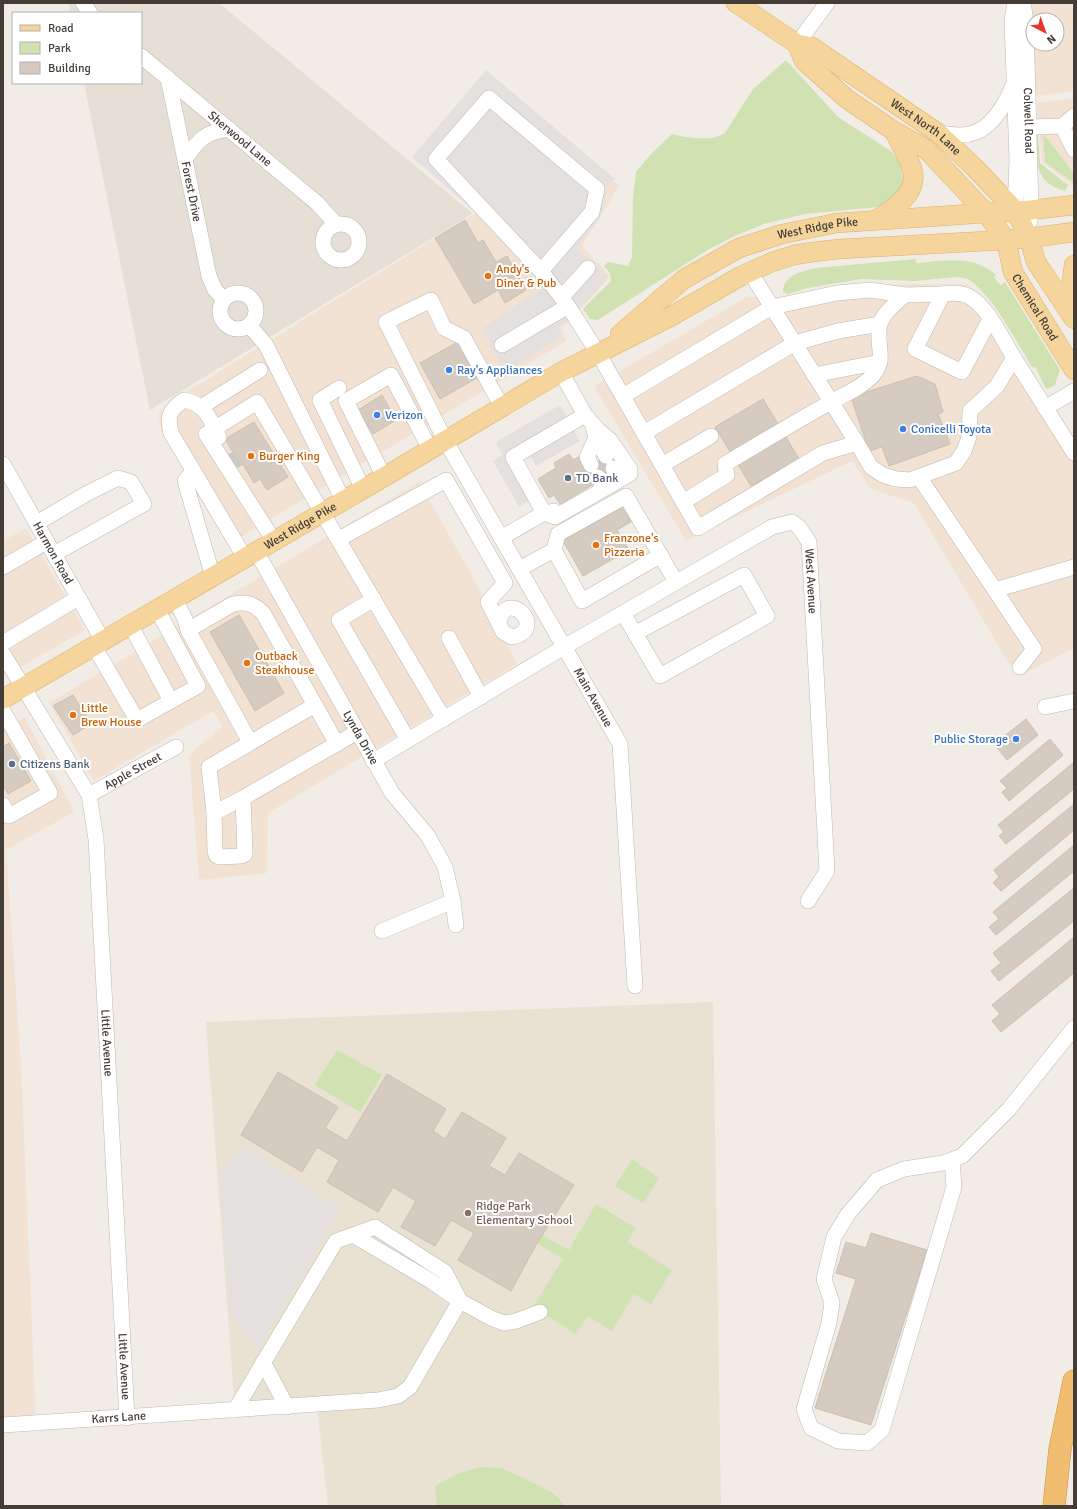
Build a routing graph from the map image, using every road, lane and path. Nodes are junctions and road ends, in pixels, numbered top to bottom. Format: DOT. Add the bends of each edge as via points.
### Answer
graph roads {
  1 [pos="83,3"];
  2 [pos="736,3"];
  3 [pos="827,3"];
  4 [pos="1016,3"];
  5 [pos="1023,3"];
  6 [pos="89,12"];
  7 [pos="798,44"];
  8 [pos="142,57"];
  9 [pos="168,78"];
  10 [pos="1013,85"];
  11 [pos="1074,116"];
  12 [pos="1062,126"];
  13 [pos="1029,127"];
  14 [pos="229,129"];
  15 [pos="894,131"];
  16 [pos="938,133"];
  17 [pos="1074,150"];
  18 [pos="185,159"];
  19 [pos="1074,205"];
  20 [pos="1023,210"];
  21 [pos="986,213"];
  22 [pos="874,221"];
  23 [pos="336,224"];
  24 [pos="1074,232"];
  25 [pos="1029,238"];
  26 [pos="1006,240"];
  27 [pos="1074,265"];
  28 [pos="588,268"];
  29 [pos="541,271"];
  30 [pos="750,272"];
  31 [pos="943,294"];
  32 [pos="905,295"];
  33 [pos="224,299"];
  34 [pos="565,301"];
  35 [pos="772,307"];
  36 [pos="1071,314"];
  37 [pos="990,319"];
  38 [pos="880,324"];
  39 [pos="249,325"];
  40 [pos="795,343"];
  41 [pos="502,345"];
  42 [pos="598,352"];
  43 [pos="1014,358"];
  44 [pos="880,362"];
  45 [pos="260,370"];
  46 [pos="1074,370"];
  47 [pos="561,372"];
  48 [pos="814,375"];
  49 [pos="339,388"];
  50 [pos="1074,391"];
  51 [pos="623,396"];
  52 [pos="831,402"];
  53 [pos="201,407"];
  54 [pos="502,407"];
  55 [pos="1045,408"];
  56 [pos="593,427"];
  57 [pos="215,429"];
  58 [pos="644,433"];
  59 [pos="711,436"];
  60 [pos="857,443"];
  61 [pos="438,444"];
  62 [pos="1074,453"];
  63 [pos="229,454"];
  64 [pos="3,464"];
  65 [pos="662,465"];
  66 [pos="236,468"];
  67 [pos="606,469"];
  68 [pos="193,470"];
  69 [pos="384,477"];
  70 [pos="920,477"];
  71 [pos="363,489"];
  72 [pos="241,490"];
  73 [pos="343,500"];
  74 [pos="684,502"];
  75 [pos="484,508"];
  76 [pos="323,512"];
  77 [pos="550,512"];
  78 [pos="467,518"];
  79 [pos="37,523"];
  80 [pos="501,538"];
  81 [pos="339,539"];
  82 [pos="274,541"];
  83 [pos="50,548"];
  84 [pos="554,550"];
  85 [pos="251,554"];
  86 [pos="661,556"];
  87 [pos="6,562"];
  88 [pos="1074,567"];
  89 [pos="519,569"];
  90 [pos="213,577"];
  91 [pos="676,582"];
  92 [pos="995,590"];
  93 [pos="78,598"];
  94 [pos="175,599"];
  95 [pos="374,599"];
  96 [pos="157,609"];
  97 [pos="545,613"];
  98 [pos="623,613"];
  99 [pos="499,622"];
  100 [pos="527,623"];
  101 [pos="130,624"];
  102 [pos="188,630"];
  103 [pos="636,633"];
  104 [pos="449,638"];
  105 [pos="3,643"];
  106 [pos="99,643"];
  107 [pos="564,647"];
  108 [pos="3,654"];
  109 [pos="1020,667"];
  110 [pos="23,686"];
  111 [pos="481,697"];
  112 [pos="3,699"];
  113 [pos="1074,701"];
  114 [pos="171,702"];
  115 [pos="314,705"];
  116 [pos="1045,707"];
  117 [pos="3,710"];
  118 [pos="444,719"];
  119 [pos="357,732"];
  120 [pos="408,740"];
  121 [pos="250,742"];
  122 [pos="337,744"];
  123 [pos="176,747"];
  124 [pos="373,761"];
  125 [pos="89,795"];
  126 [pos="243,798"];
  127 [pos="3,805"];
  128 [pos="214,813"];
  129 [pos="453,901"];
  130 [pos="808,902"];
  131 [pos="456,925"];
  132 [pos="382,931"];
  133 [pos="635,986"];
  134 [pos="1074,1028"];
  135 [pos="952,1160"];
  136 [pos="460,1302"];
  137 [pos="540,1312"];
  138 [pos="263,1362"];
  139 [pos="1074,1381"];
  140 [pos="287,1407"];
  141 [pos="235,1410"];
  142 [pos="127,1418"];
  143 [pos="3,1425"];
  144 [pos="1070,1426"];
  145 [pos="1054,1506"];
  1 -- 6 [label="street"];
  2 -- 7 [label="main road, West North Lane"];
  3 -- 7 [label="street"];
  4 -- 10 [label="street, Colwell Road" via="1012,20"];
  5 -- 13 [label="street, Colwell Road" via="1026,21"];
  7 -- 15 [label="main road, West North Lane" via="804,61 847,99"];
  7 -- 16 [label="main road, West North Lane" via="812,47"];
  8 -- 9 [label="street, Sherwood Lane"];
  9 -- 14 [label="street, Sherwood Lane"];
  9 -- 18 [label="street, Forest Drive"];
  10 -- 16 [label="street" via="1001,111 982,129 961,136"];
  10 -- 20 [label="street, Colwell Road"];
  11 -- 12 [label="street"];
  12 -- 13 [label="street"];
  12 -- 17 [label="street"];
  13 -- 20 [label="street, Colwell Road"];
  14 -- 18 [label="street" via="206,135 198,141"];
  14 -- 23 [label="street, Sherwood Lane" via="317,203"];
  15 -- 21 [label="main road, West North Lane" via="926,149"];
  15 -- 22 [label="main road" via="912,168 912,181 903,200"];
  16 -- 20 [label="main road, West North Lane"];
  18 -- 33 [label="street, Forest Drive" via="209,276 215,290"];
  19 -- 20 [label="main road, West Ridge Pike"];
  20 -- 21 [label="main road, West Ridge Pike"];
  20 -- 25 [label="main road, West North Lane"];
  20 -- 26 [label="main road"];
  21 -- 22 [label="main road, West Ridge Pike"];
  21 -- 26 [label="main road, West North Lane"];
  22 -- 42 [label="main road, West Ridge Pike" via="836,223 782,234 739,248 684,279"];
  24 -- 25 [label="main road, West Ridge Pike"];
  25 -- 26 [label="main road, West Ridge Pike"];
  25 -- 36 [label="main road, Chemical Road" via="1036,262"];
  26 -- 30 [label="main road, West Ridge Pike" via="839,249 794,255"];
  26 -- 46 [label="main road, Chemical Road" via="1013,272"];
  27 -- 36 [label="main road"];
  28 -- 34 [label="street"];
  29 -- 29 [label="street" via="436,160 489,98 597,189 592,212"];
  29 -- 34 [label="street"];
  30 -- 35 [label="street"];
  30 -- 42 [label="main road, West Ridge Pike" via="670,317"];
  31 -- 32 [label="street"];
  31 -- 37 [label="street" via="955,293 966,296 977,302"];
  31 -- 37 [label="street" via="915,349 962,372"];
  32 -- 35 [label="street" via="870,290 837,293"];
  32 -- 38 [label="street" via="886,313"];
  33 -- 39 [label="street" via="220,311 225,324 236,329"];
  33 -- 39 [label="street" via="235,293 254,302 255,315"];
  34 -- 41 [label="street"];
  34 -- 42 [label="street"];
  35 -- 40 [label="street"];
  35 -- 51 [label="street"];
  37 -- 43 [label="street"];
  38 -- 40 [label="street" via="838,331"];
  38 -- 44 [label="street"];
  39 -- 73 [label="street" via="266,345"];
  40 -- 48 [label="street"];
  40 -- 58 [label="street"];
  42 -- 47 [label="main road, West Ridge Pike"];
  42 -- 51 [label="street"];
  43 -- 55 [label="street"];
  43 -- 70 [label="street" via="997,386 970,411 969,436 964,451 956,463"];
  44 -- 48 [label="street"];
  44 -- 52 [label="street" via="875,373 866,382"];
  45 -- 53 [label="street"];
  47 -- 54 [label="main road, West Ridge Pike"];
  47 -- 56 [label="street"];
  48 -- 52 [label="street"];
  49 -- 71 [label="street" via="320,400"];
  50 -- 55 [label="street"];
  51 -- 58 [label="street"];
  52 -- 60 [label="street"];
  52 -- 74 [label="street" via="726,464 727,475"];
  53 -- 57 [label="street"];
  53 -- 68 [label="street, Lynda Drive" via="184,400 172,410 168,421 171,433"];
  54 -- 61 [label="main road, West Ridge Pike"];
  54 -- 61 [label="street" via="464,338 444,328 431,300 386,322"];
  55 -- 62 [label="street"];
  56 -- 67 [label="street"];
  56 -- 67 [label="street" via="587,457"];
  56 -- 77 [label="street" via="515,455"];
  56 -- 77 [label="street" via="610,440 630,469 630,474 555,517"];
  57 -- 63 [label="street"];
  57 -- 72 [label="street" via="206,434"];
  57 -- 76 [label="street" via="257,402"];
  58 -- 65 [label="street"];
  59 -- 65 [label="street"];
  60 -- 70 [label="street" via="871,467 883,475 910,480"];
  60 -- 74 [label="street" via="823,453 698,528"];
  61 -- 69 [label="main road, West Ridge Pike"];
  61 -- 69 [label="street" via="391,375 346,401"];
  61 -- 75 [label="street, Main Avenue"];
  64 -- 79 [label="street, Harmon Road"];
  65 -- 74 [label="street"];
  66 -- 72 [label="street" via="241,477"];
  67 -- 77 [label="street"];
  68 -- 85 [label="street, Lynda Drive"];
  68 -- 90 [label="street" via="185,482"];
  69 -- 71 [label="main road, West Ridge Pike"];
  70 -- 92 [label="street"];
  71 -- 73 [label="main road, West Ridge Pike"];
  72 -- 82 [label="street"];
  73 -- 76 [label="main road, West Ridge Pike"];
  75 -- 78 [label="street"];
  75 -- 80 [label="street, Main Avenue"];
  76 -- 81 [label="street"];
  76 -- 82 [label="main road, West Ridge Pike"];
  77 -- 80 [label="street"];
  78 -- 81 [label="street" via="446,480"];
  78 -- 99 [label="street" via="505,584 488,602"];
  79 -- 83 [label="street, Harmon Road"];
  79 -- 83 [label="street" via="118,478 131,482 144,504"];
  80 -- 89 [label="street, Main Avenue"];
  81 -- 95 [label="street"];
  82 -- 85 [label="main road, West Ridge Pike"];
  83 -- 87 [label="street"];
  83 -- 93 [label="street, Harmon Road"];
  84 -- 86 [label="street" via="582,601"];
  84 -- 86 [label="street" via="558,534 626,496"];
  84 -- 89 [label="street"];
  85 -- 90 [label="main road, West Ridge Pike"];
  85 -- 119 [label="street, Lynda Drive"];
  86 -- 91 [label="street"];
  88 -- 92 [label="street"];
  89 -- 97 [label="street, Main Avenue"];
  90 -- 94 [label="main road, West Ridge Pike"];
  91 -- 98 [label="street, West Avenue"];
  91 -- 130 [label="street, West Avenue" via="772,527 792,522 800,527 809,542 827,871"];
  92 -- 109 [label="street" via="1034,649"];
  93 -- 105 [label="street"];
  93 -- 106 [label="street, Harmon Road"];
  94 -- 96 [label="main road, West Ridge Pike"];
  94 -- 102 [label="street"];
  95 -- 118 [label="street"];
  95 -- 120 [label="street" via="339,620"];
  96 -- 101 [label="main road, West Ridge Pike"];
  96 -- 114 [label="street" via="198,686"];
  97 -- 100 [label="street"];
  97 -- 107 [label="street, Main Avenue"];
  98 -- 103 [label="street"];
  98 -- 107 [label="street, West Avenue"];
  99 -- 100 [label="street" via="503,632 512,637 522,633"];
  99 -- 100 [label="street" via="503,612 514,608 524,613"];
  101 -- 106 [label="main road, West Ridge Pike"];
  101 -- 114 [label="street"];
  102 -- 115 [label="street" via="233,604 250,603 257,607 263,613"];
  102 -- 121 [label="street"];
  103 -- 103 [label="street" via="660,676 768,616 744,574"];
  104 -- 111 [label="street"];
  106 -- 110 [label="main road, West Ridge Pike"];
  106 -- 114 [label="street, Harmon Road" via="137,720"];
  107 -- 111 [label="street, West Avenue"];
  107 -- 133 [label="street, Main Avenue" via="620,744"];
  108 -- 110 [label="street, Little Avenue"];
  110 -- 112 [label="main road, West Ridge Pike"];
  110 -- 125 [label="street, Little Avenue"];
  111 -- 118 [label="street, West Avenue"];
  113 -- 116 [label="street"];
  115 -- 121 [label="street"];
  115 -- 122 [label="street"];
  117 -- 127 [label="street" via="50,793 9,816"];
  118 -- 120 [label="street, West Avenue"];
  119 -- 122 [label="street"];
  119 -- 124 [label="street, Lynda Drive"];
  120 -- 124 [label="street, West Avenue"];
  121 -- 128 [label="street" via="209,767"];
  122 -- 126 [label="street"];
  123 -- 125 [label="street, Apple Street"];
  124 -- 129 [label="street, Lynda Drive" via="392,794 428,836 445,868"];
  125 -- 142 [label="street, Little Avenue" via="96,839"];
  126 -- 128 [label="street"];
  126 -- 128 [label="street" via="245,854 216,856"];
  129 -- 131 [label="street, Lynda Drive"];
  129 -- 132 [label="street"];
  134 -- 135 [label="street" via="1009,1109 962,1156"];
  135 -- 135 [label="street" via="904,1169 877,1180 848,1214 834,1237 824,1279 832,1303 829,1323 804,1409 811,1428 838,1441 867,1443 882,1430 954,1187"];
  136 -- 137 [label="street" via="504,1323"];
  136 -- 138 [label="street" via="431,1280 353,1235 336,1241"];
  136 -- 140 [label="street, Karrs Lane" via="410,1387 398,1396 378,1400"];
  138 -- 140 [label="street"];
  138 -- 141 [label="street"];
  139 -- 144 [label="highway"];
  140 -- 141 [label="street, Karrs Lane"];
  141 -- 142 [label="street, Karrs Lane"];
  142 -- 143 [label="street, Karrs Lane"];
  144 -- 145 [label="highway" via="1060,1449"];
}
